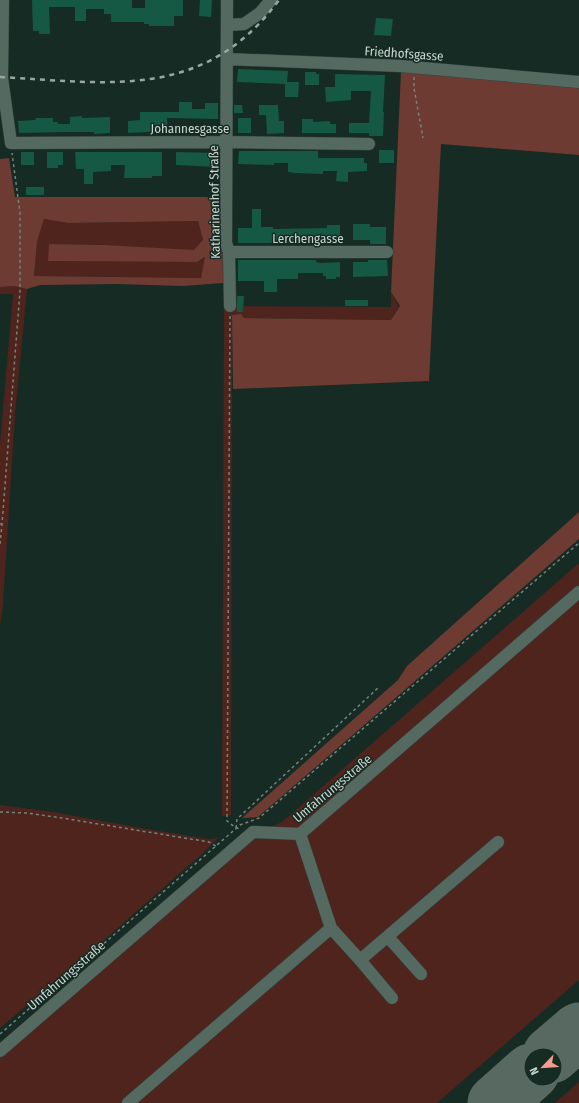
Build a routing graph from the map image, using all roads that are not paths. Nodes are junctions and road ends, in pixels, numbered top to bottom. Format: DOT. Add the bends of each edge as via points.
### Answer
graph roads {
  1 [pos="3,0"];
  2 [pos="227,0"];
  3 [pos="271,0"];
  4 [pos="227,24"];
  5 [pos="227,59"];
  6 [pos="579,82"];
  7 [pos="2,88"];
  8 [pos="227,142"];
  9 [pos="369,144"];
  10 [pos="229,252"];
  11 [pos="387,252"];
  12 [pos="230,306"];
  13 [pos="579,592"];
  14 [pos="300,834"];
  15 [pos="498,842"];
  16 [pos="331,928"];
  17 [pos="388,936"];
  18 [pos="360,960"];
  19 [pos="421,974"];
  20 [pos="392,998"];
  21 [pos="0,1050"];
  22 [pos="128,1103"];
  1 -- 7 [label="street"];
  2 -- 4 [label="street, Katharinenhof Straße"];
  3 -- 4 [label="street" via="260,13 244,24"];
  4 -- 5 [label="street, Katharinenhof Straße"];
  5 -- 6 [label="street, Friedhofsgasse" via="414,67"];
  5 -- 8 [label="street, Katharinenhof Straße"];
  7 -- 8 [label="street, Johannesgasse" via="11,143"];
  8 -- 9 [label="street, Johannesgasse"];
  8 -- 10 [label="street, Katharinenhof Straße" via="226,242"];
  10 -- 11 [label="street, Lerchengasse"];
  10 -- 12 [label="street, Katharinenhof Straße"];
  13 -- 14 [label="street, Umfahrungsstraße"];
  14 -- 16 [label="street"];
  14 -- 21 [label="street, Umfahrungsstraße" via="253,832"];
  15 -- 17 [label="street"];
  16 -- 18 [label="street"];
  16 -- 22 [label="street"];
  17 -- 18 [label="street"];
  17 -- 19 [label="street"];
  18 -- 20 [label="street"];
}
